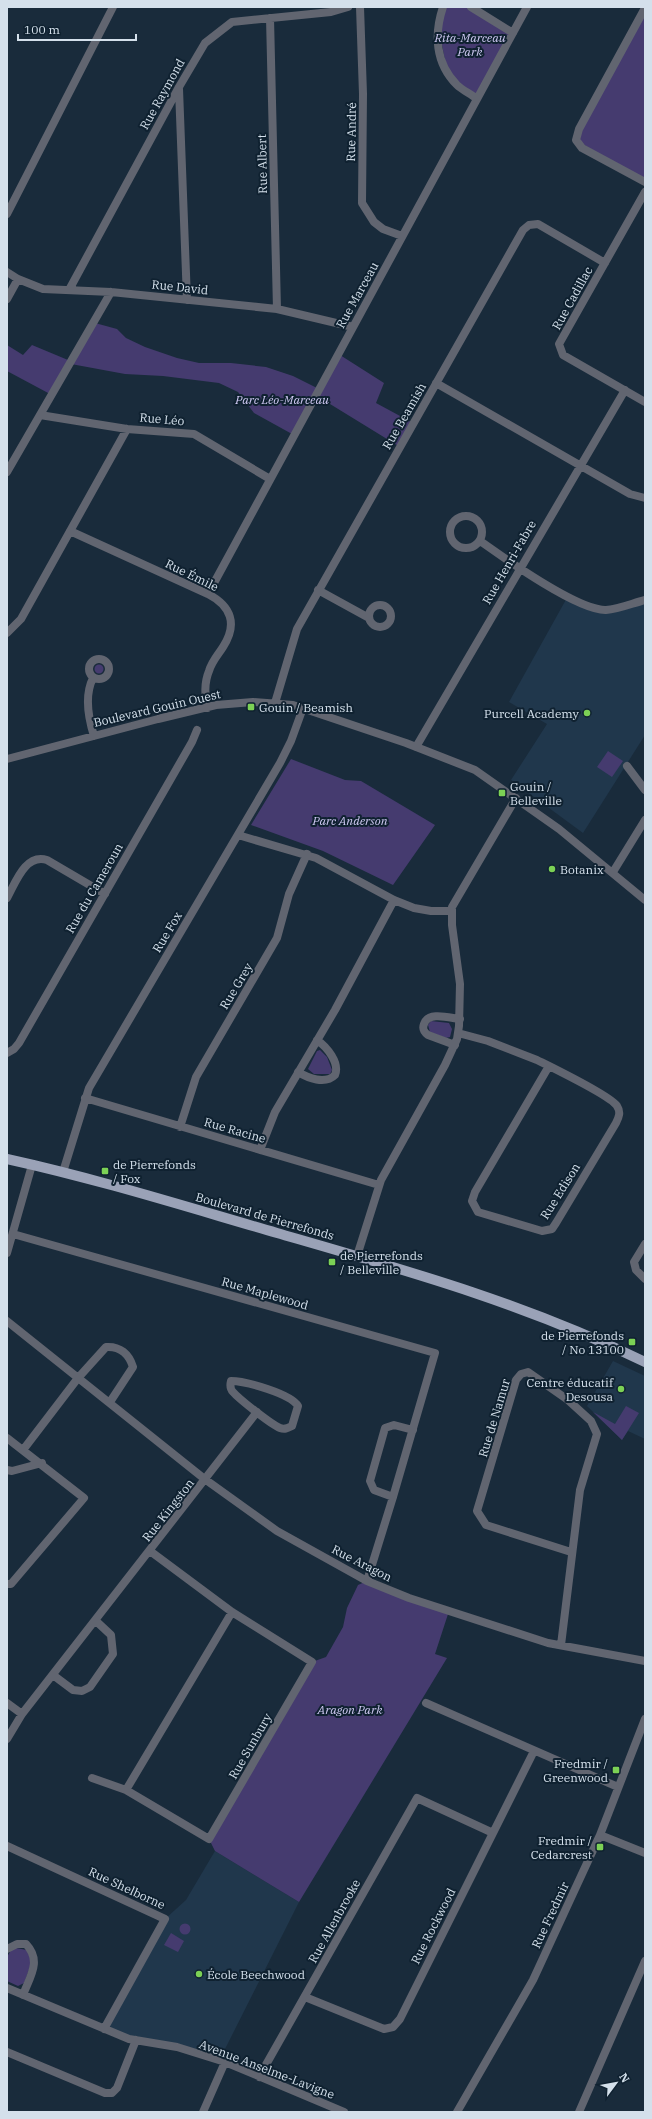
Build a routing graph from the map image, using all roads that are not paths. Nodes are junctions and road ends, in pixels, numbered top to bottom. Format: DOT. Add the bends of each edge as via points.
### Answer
graph roads {
  1 [pos="113,7"];
  2 [pos="348,7"];
  3 [pos="360,7"];
  4 [pos="443,7"];
  5 [pos="471,7"];
  6 [pos="527,7"];
  7 [pos="645,10"];
  8 [pos="270,18"];
  9 [pos="513,33"];
  10 [pos="178,87"];
  11 [pos="477,99"];
  12 [pos="645,182"];
  13 [pos="645,192"];
  14 [pos="7,214"];
  15 [pos="402,236"];
  16 [pos="605,263"];
  17 [pos="7,272"];
  18 [pos="18,280"];
  19 [pos="69,290"];
  20 [pos="111,292"];
  21 [pos="7,299"];
  22 [pos="187,300"];
  23 [pos="277,309"];
  24 [pos="353,327"];
  25 [pos="436,383"];
  26 [pos="625,390"];
  27 [pos="645,402"];
  28 [pos="40,415"];
  29 [pos="127,429"];
  30 [pos="580,466"];
  31 [pos="7,472"];
  32 [pos="270,479"];
  33 [pos="645,498"];
  34 [pos="70,531"];
  35 [pos="480,542"];
  36 [pos="519,569"];
  37 [pos="318,590"];
  38 [pos="208,594"];
  39 [pos="645,600"];
  40 [pos="369,618"];
  41 [pos="7,633"];
  42 [pos="93,678"];
  43 [pos="275,703"];
  44 [pos="207,708"];
  45 [pos="303,708"];
  46 [pos="196,730"];
  47 [pos="94,736"];
  48 [pos="416,747"];
  49 [pos="7,759"];
  50 [pos="627,766"];
  51 [pos="645,790"];
  52 [pos="516,798"];
  53 [pos="645,820"];
  54 [pos="238,835"];
  55 [pos="307,854"];
  56 [pos="613,872"];
  57 [pos="105,894"];
  58 [pos="7,898"];
  59 [pos="394,900"];
  60 [pos="645,900"];
  61 [pos="451,911"];
  62 [pos="460,1018"];
  63 [pos="458,1033"];
  64 [pos="318,1040"];
  65 [pos="455,1045"];
  66 [pos="7,1053"];
  67 [pos="549,1066"];
  68 [pos="298,1072"];
  69 [pos="85,1098"];
  70 [pos="180,1127"];
  71 [pos="260,1150"];
  72 [pos="7,1159"];
  73 [pos="32,1165"];
  74 [pos="63,1172"];
  75 [pos="379,1185"];
  76 [pos="13,1234"];
  77 [pos="645,1244"];
  78 [pos="7,1253"];
  79 [pos="357,1256"];
  80 [pos="645,1279"];
  81 [pos="7,1321"];
  82 [pos="645,1362"];
  83 [pos="78,1378"];
  84 [pos="110,1402"];
  85 [pos="257,1412"];
  86 [pos="413,1430"];
  87 [pos="7,1438"];
  88 [pos="23,1450"];
  89 [pos="42,1463"];
  90 [pos="7,1470"];
  91 [pos="206,1480"];
  92 [pos="393,1498"];
  93 [pos="150,1551"];
  94 [pos="571,1552"];
  95 [pos="367,1580"];
  96 [pos="7,1584"];
  97 [pos="232,1612"];
  98 [pos="96,1621"];
  99 [pos="561,1645"];
  100 [pos="645,1661"];
  101 [pos="53,1676"];
  102 [pos="7,1703"];
  103 [pos="426,1704"];
  104 [pos="22,1714"];
  105 [pos="645,1719"];
  106 [pos="7,1739"];
  107 [pos="534,1750"];
  108 [pos="92,1778"];
  109 [pos="618,1787"];
  110 [pos="126,1790"];
  111 [pos="493,1832"];
  112 [pos="600,1835"];
  113 [pos="7,1846"];
  114 [pos="645,1854"];
  115 [pos="7,1949"];
  116 [pos="645,1961"];
  117 [pos="7,1988"];
  118 [pos="23,1995"];
  119 [pos="305,1997"];
  120 [pos="104,2029"];
  121 [pos="136,2040"];
  122 [pos="7,2052"];
  123 [pos="225,2062"];
  124 [pos="259,2076"];
  125 [pos="204,2112"];
  126 [pos="344,2112"];
  127 [pos="457,2112"];
  128 [pos="579,2112"];
  1 -- 14 [label="street"];
  2 -- 8 [label="street, Rue Raymond" via="331,12"];
  3 -- 15 [label="street, Rue André" via="363,94 362,203 374,222 383,229"];
  4 -- 11 [label="street" via="438,24 437,41 440,56 457,85"];
  5 -- 9 [label="street"];
  6 -- 9 [label="street, Rue Marceau"];
  7 -- 12 [label="street" via="578,129 576,140 582,148"];
  8 -- 10 [label="street, Rue Raymond" via="232,22 205,43"];
  8 -- 23 [label="street, Rue Albert"];
  9 -- 11 [label="street, Rue Marceau"];
  10 -- 19 [label="street, Rue Raymond"];
  10 -- 22 [label="street"];
  11 -- 15 [label="street, Rue Marceau"];
  13 -- 16 [label="street, Rue Cadillac"];
  15 -- 24 [label="street, Rue Marceau"];
  16 -- 25 [label="street, Rue Beamish" via="538,224 530,225 523,230"];
  16 -- 26 [label="street, Rue Cadillac" via="560,344 560,350 563,355"];
  17 -- 18 [label="street, Rue David"];
  18 -- 19 [label="street, Rue David" via="43,289"];
  18 -- 21 [label="street"];
  19 -- 20 [label="street, Rue David"];
  20 -- 22 [label="street, Rue David"];
  20 -- 28 [label="street"];
  22 -- 23 [label="street, Rue David"];
  23 -- 24 [label="street, Rue David"];
  24 -- 32 [label="street, Rue Marceau"];
  25 -- 30 [label="street"];
  25 -- 37 [label="street, Rue Beamish"];
  26 -- 27 [label="street, Rue Cadillac"];
  26 -- 30 [label="street, Rue Henri-Fabre"];
  28 -- 29 [label="street, Rue Léo"];
  28 -- 31 [label="street"];
  29 -- 32 [label="street, Rue Léo" via="194,434"];
  29 -- 34 [label="street"];
  30 -- 33 [label="street" via="630,494"];
  30 -- 36 [label="street, Rue Henri-Fabre"];
  32 -- 38 [label="street, Rue Marceau"];
  34 -- 38 [label="street, Rue Émile"];
  34 -- 41 [label="street" via="21,619"];
  35 -- 35 [label="street" via="482,531 478,521 463,516 454,522 450,531 452,542 466,549"];
  35 -- 36 [label="street"];
  36 -- 39 [label="street" via="593,608 607,610"];
  36 -- 48 [label="street, Rue Henri-Fabre"];
  37 -- 40 [label="street"];
  37 -- 43 [label="street, Rue Beamish" via="297,629"];
  38 -- 44 [label="street, Rue Émile" via="227,609 231,617 231,627 224,647 208,672 205,692"];
  42 -- 47 [label="street" via="88,703"];
  43 -- 44 [label="street, Boulevard Gouin Ouest" via="247,702"];
  43 -- 45 [label="street, Boulevard Gouin Ouest"];
  44 -- 47 [label="street, Boulevard Gouin Ouest"];
  45 -- 48 [label="street, Boulevard Gouin Ouest"];
  45 -- 54 [label="street, Rue Fox" via="286,751"];
  46 -- 57 [label="street, Rue du Cameroun" via="192,742"];
  47 -- 49 [label="street, Boulevard Gouin Ouest"];
  48 -- 52 [label="street, Boulevard Gouin Ouest" via="475,770"];
  50 -- 51 [label="street"];
  52 -- 56 [label="street, Boulevard Gouin Ouest"];
  52 -- 61 [label="street"];
  53 -- 56 [label="street"];
  54 -- 55 [label="street"];
  54 -- 69 [label="street, Rue Fox"];
  55 -- 59 [label="street"];
  55 -- 70 [label="street, Rue Grey" via="289,894 277,938 196,1077"];
  56 -- 60 [label="street, Boulevard Gouin Ouest"];
  57 -- 58 [label="street" via="46,860 37,859 25,866"];
  57 -- 66 [label="street, Rue du Cameroun" via="20,1043"];
  59 -- 61 [label="street" via="424,911"];
  59 -- 64 [label="street"];
  61 -- 62 [label="street" via="460,976"];
  62 -- 63 [label="street"];
  62 -- 65 [label="street" via="432,1017 423,1025 424,1032 428,1035"];
  63 -- 65 [label="street"];
  63 -- 67 [label="street, Rue Edison" via="507,1048"];
  64 -- 68 [label="street"];
  64 -- 68 [label="street" via="335,1061 335,1075 323,1080"];
  65 -- 75 [label="street"];
  67 -- 67 [label="street, Rue Edison" via="472,1201 478,1212 542,1232 554,1226 619,1114 613,1101"];
  68 -- 71 [label="street" via="270,1122"];
  69 -- 70 [label="street, Rue Racine"];
  69 -- 74 [label="street, Rue Fox"];
  70 -- 71 [label="street, Rue Racine"];
  71 -- 75 [label="street, Rue Racine"];
  72 -- 73 [label="main road, Boulevard de Pierrefonds"];
  73 -- 74 [label="main road, Boulevard de Pierrefonds"];
  73 -- 76 [label="street"];
  74 -- 79 [label="main road, Boulevard de Pierrefonds"];
  75 -- 79 [label="street"];
  76 -- 78 [label="street"];
  76 -- 86 [label="street, Rue Maplewood" via="435,1354"];
  77 -- 80 [label="street" via="634,1262 636,1270"];
  79 -- 82 [label="main road, Boulevard de Pierrefonds" via="515,1306 581,1332"];
  81 -- 83 [label="street, Rue Aragon"];
  83 -- 84 [label="street, Rue Aragon"];
  83 -- 84 [label="street" via="106,1347 115,1347 130,1357 133,1367"];
  83 -- 88 [label="street"];
  84 -- 91 [label="street, Rue Aragon"];
  85 -- 85 [label="street" via="280,1428 286,1429 292,1426 298,1406 295,1401 270,1390 240,1381 231,1381 233,1392"];
  85 -- 91 [label="street, Rue Kingston"];
  86 -- 92 [label="street, Rue Maplewood"];
  86 -- 92 [label="street" via="394,1425 385,1428 370,1481 374,1490"];
  87 -- 88 [label="street"];
  88 -- 89 [label="street"];
  89 -- 90 [label="street"];
  89 -- 96 [label="street" via="84,1498 10,1584"];
  91 -- 93 [label="street, Rue Kingston"];
  91 -- 95 [label="street, Rue Aragon" via="277,1531"];
  92 -- 95 [label="street, Rue Maplewood"];
  93 -- 97 [label="street, Rue Sunbury"];
  93 -- 98 [label="street, Rue Kingston"];
  94 -- 94 [label="street, Rue de Namur" via="580,1490 597,1434 591,1420 528,1372 521,1374 516,1380 477,1511 486,1526"];
  94 -- 99 [label="street, Rue de Namur"];
  95 -- 99 [label="street, Rue Aragon" via="409,1598"];
  97 -- 110 [label="street"];
  97 -- 110 [label="street, Rue Sunbury" via="312,1662 209,1839"];
  98 -- 101 [label="street, Rue Kingston"];
  98 -- 101 [label="street" via="111,1636 113,1654 90,1687 82,1691 73,1690"];
  99 -- 100 [label="street, Rue Aragon"];
  101 -- 104 [label="street, Rue Kingston"];
  102 -- 104 [label="street"];
  103 -- 107 [label="street"];
  104 -- 106 [label="street, Rue Kingston"];
  105 -- 109 [label="street, Rue Fredmir"];
  107 -- 109 [label="street"];
  107 -- 111 [label="street, Rue Rockwood"];
  108 -- 110 [label="street, Rue Sunbury"];
  109 -- 112 [label="street, Rue Fredmir"];
  111 -- 119 [label="street, Rue Allenbrooke" via="417,1798"];
  111 -- 119 [label="street, Rue Rockwood" via="400,2019 393,2027 384,2029"];
  112 -- 114 [label="street"];
  112 -- 127 [label="street, Rue Fredmir" via="526,1994"];
  113 -- 120 [label="street, Rue Shelborne" via="165,1919"];
  115 -- 118 [label="street" via="17,1944 26,1944 34,1952 35,1962"];
  116 -- 128 [label="street"];
  117 -- 118 [label="street, Avenue Anselme-Lavigne"];
  118 -- 120 [label="street, Avenue Anselme-Lavigne"];
  119 -- 124 [label="street, Rue Allenbrooke"];
  120 -- 121 [label="street, Avenue Anselme-Lavigne"];
  121 -- 122 [label="street" via="117,2088 112,2093 105,2093"];
  121 -- 123 [label="street, Avenue Anselme-Lavigne" via="177,2047"];
  123 -- 124 [label="street, Avenue Anselme-Lavigne"];
  123 -- 125 [label="street"];
  124 -- 126 [label="street, Avenue Anselme-Lavigne"];
}
